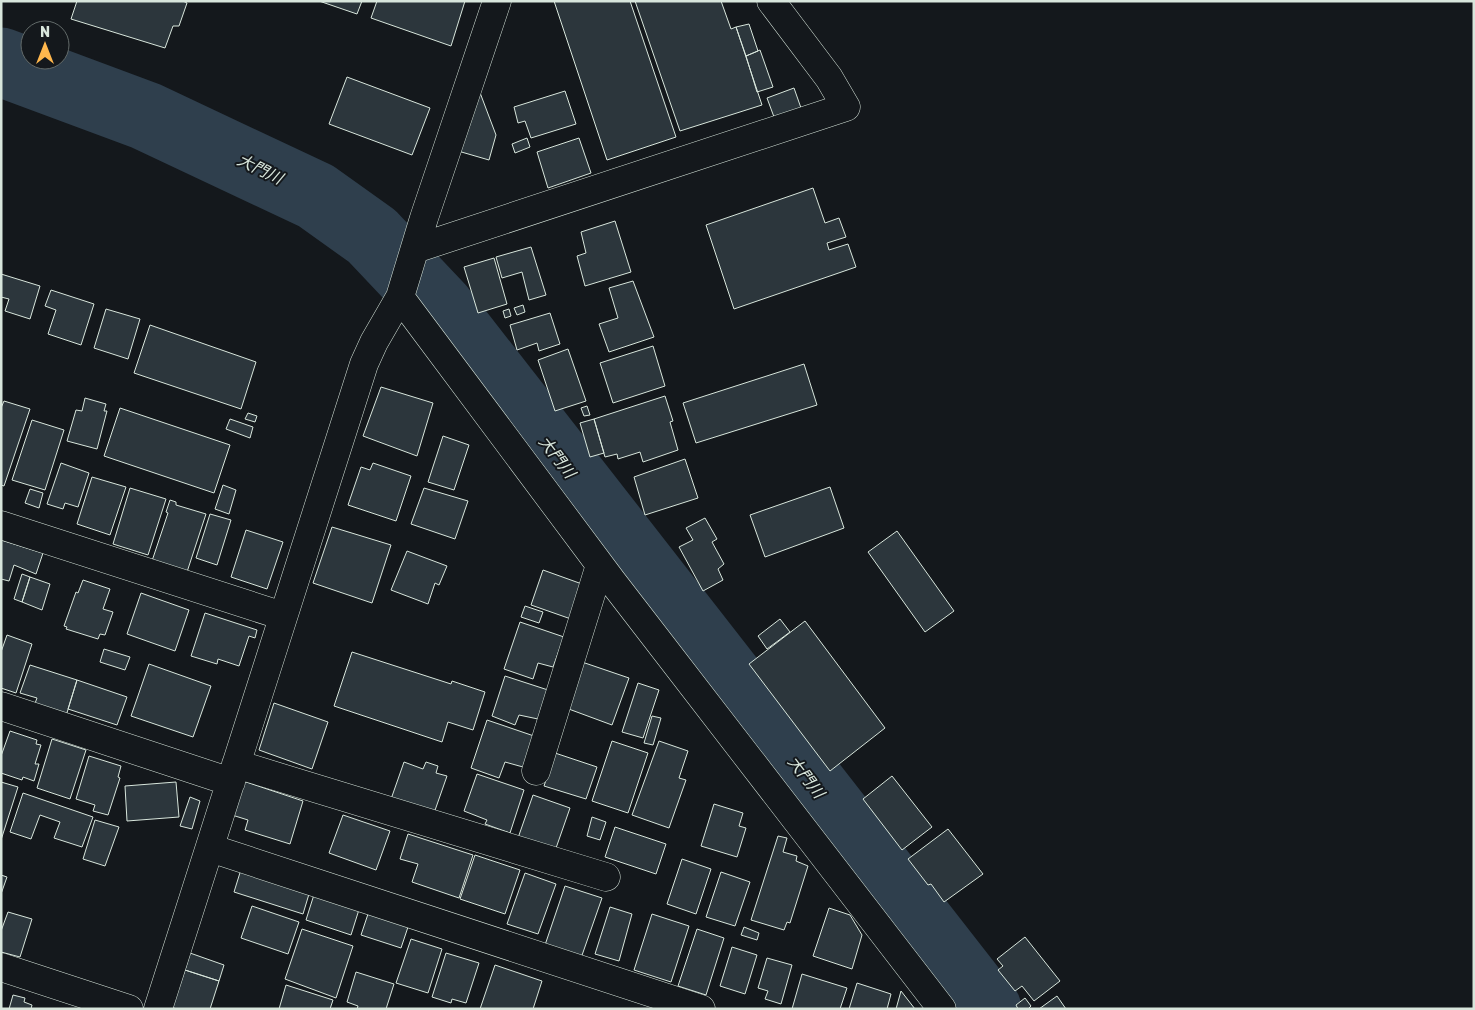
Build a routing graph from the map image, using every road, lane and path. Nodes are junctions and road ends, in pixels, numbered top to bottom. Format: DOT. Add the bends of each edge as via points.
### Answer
graph roads {
  1 [pos="497,1"];
  2 [pos="770,1"];
  3 [pos="415,250"];
  4 [pos="400,297"];
  5 [pos="1,525"];
  6 [pos="600,565"];
  7 [pos="283,616"];
  8 [pos="1,706"];
  9 [pos="536,771"];
  10 [pos="234,773"];
  11 [pos="210,848"];
  12 [pos="606,877"];
  13 [pos="1,967"];
  14 [pos="129,1009"];
  15 [pos="158,1009"];
  16 [pos="701,1009"];
  17 [pos="942,1009"];
  1 -- 3 [label="street"];
  2 -- 3 [label="street" via="818,62 846,107"];
  3 -- 4 [label="street"];
  4 -- 6 [label="street"];
  4 -- 7 [label="street" via="364,364"];
  5 -- 7 [label="street"];
  6 -- 9 [label="street"];
  6 -- 17 [label="street"];
  7 -- 10 [label="street"];
  8 -- 10 [label="street"];
  10 -- 11 [label="street"];
  10 -- 12 [label="street"];
  11 -- 15 [label="street"];
  11 -- 16 [label="street"];
  13 -- 14 [label="street"];
}
